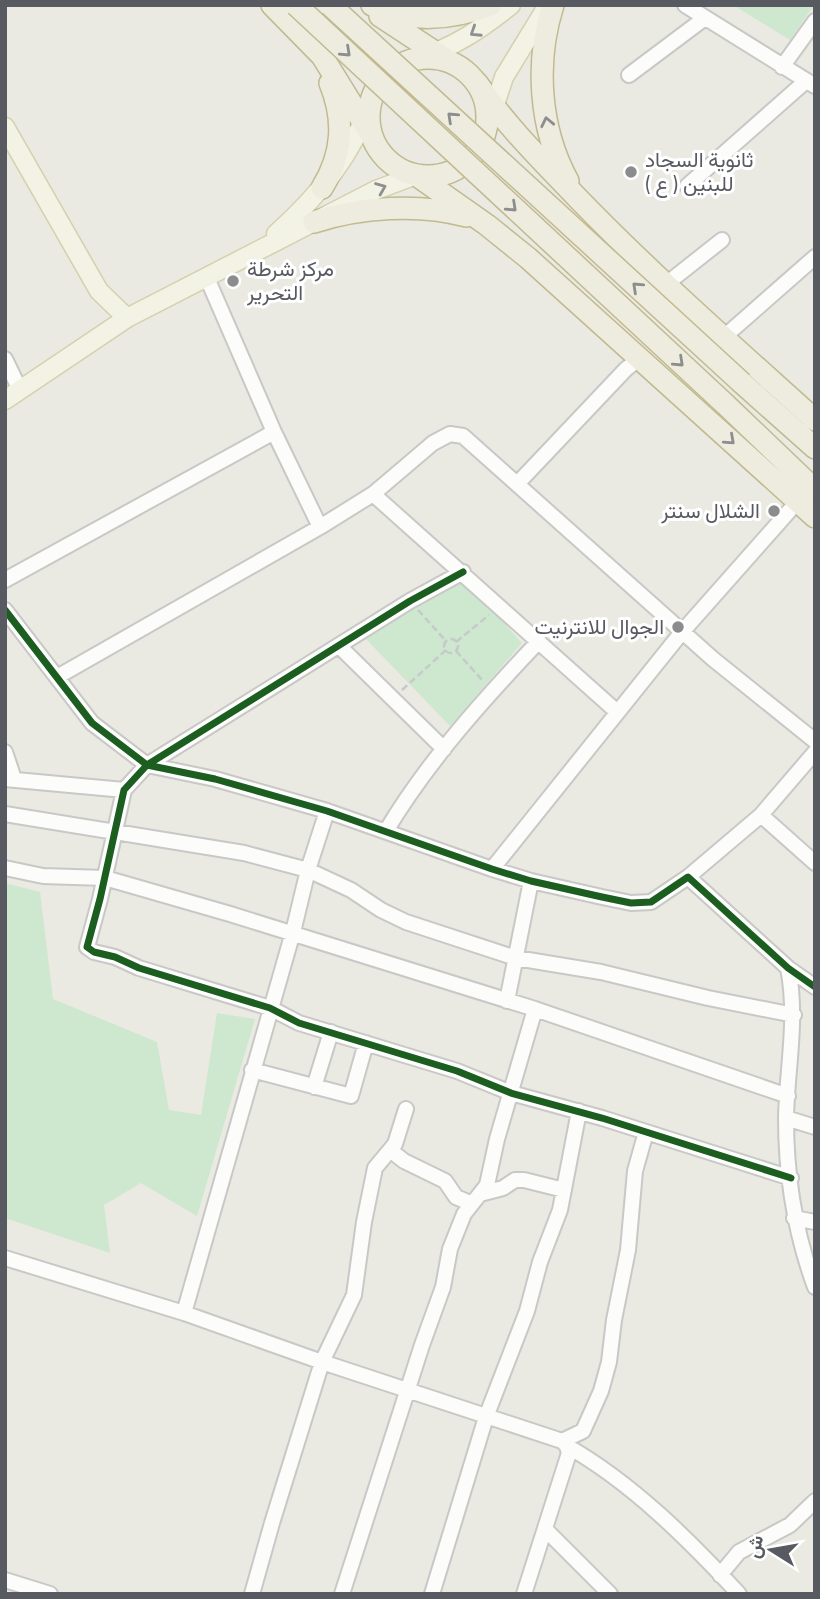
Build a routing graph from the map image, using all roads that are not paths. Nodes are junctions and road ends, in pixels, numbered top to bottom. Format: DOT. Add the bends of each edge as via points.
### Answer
graph roads {
  1 [pos="272,5"];
  2 [pos="296,5"];
  3 [pos="330,5"];
  4 [pos="369,5"];
  5 [pos="491,5"];
  6 [pos="510,5"];
  7 [pos="551,5"];
  8 [pos="685,5"];
  9 [pos="405,11"];
  10 [pos="705,18"];
  11 [pos="815,21"];
  12 [pos="306,38"];
  13 [pos="426,56"];
  14 [pos="782,67"];
  15 [pos="629,75"];
  16 [pos="477,83"];
  17 [pos="810,83"];
  18 [pos="493,106"];
  19 [pos="5,127"];
  20 [pos="369,131"];
  21 [pos="486,132"];
  22 [pos="416,175"];
  23 [pos="687,186"];
  24 [pos="322,188"];
  25 [pos="584,205"];
  26 [pos="314,222"];
  27 [pos="487,225"];
  28 [pos="722,240"];
  29 [pos="255,252"];
  30 [pos="815,257"];
  31 [pos="207,278"];
  32 [pos="665,285"];
  33 [pos="127,318"];
  34 [pos="724,337"];
  35 [pos="640,358"];
  36 [pos="5,359"];
  37 [pos="13,395"];
  38 [pos="815,420"];
  39 [pos="274,432"];
  40 [pos="815,448"];
  41 [pos="518,483"];
  42 [pos="373,494"];
  43 [pos="806,495"];
  44 [pos="815,517"];
  45 [pos="320,527"];
  46 [pos="463,572"];
  47 [pos="5,580"];
  48 [pos="5,610"];
  49 [pos="682,632"];
  50 [pos="539,641"];
  51 [pos="339,646"];
  52 [pos="57,677"];
  53 [pos="616,711"];
  54 [pos="815,741"];
  55 [pos="444,749"];
  56 [pos="5,752"];
  57 [pos="815,752"];
  58 [pos="147,765"];
  59 [pos="10,779"];
  60 [pos="124,790"];
  61 [pos="327,811"];
  62 [pos="5,814"];
  63 [pos="761,815"];
  64 [pos="116,831"];
  65 [pos="386,831"];
  66 [pos="815,863"];
  67 [pos="5,868"];
  68 [pos="492,869"];
  69 [pos="308,870"];
  70 [pos="688,877"];
  71 [pos="105,878"];
  72 [pos="531,881"];
  73 [pos="293,932"];
  74 [pos="516,958"];
  75 [pos="788,968"];
  76 [pos="815,988"];
  77 [pos="507,1002"];
  78 [pos="270,1008"];
  79 [pos="535,1009"];
  80 [pos="794,1015"];
  81 [pos="331,1032"];
  82 [pos="366,1043"];
  83 [pos="252,1070"];
  84 [pos="314,1087"];
  85 [pos="510,1093"];
  86 [pos="788,1096"];
  87 [pos="406,1109"];
  88 [pos="579,1111"];
  89 [pos="786,1118"];
  90 [pos="815,1127"];
  91 [pos="646,1132"];
  92 [pos="390,1150"];
  93 [pos="791,1178"];
  94 [pos="564,1190"];
  95 [pos="476,1199"];
  96 [pos="794,1218"];
  97 [pos="815,1222"];
  98 [pos="5,1258"];
  99 [pos="815,1287"];
  100 [pos="184,1313"];
  101 [pos="323,1362"];
  102 [pos="408,1390"];
  103 [pos="486,1417"];
  104 [pos="564,1443"];
  105 [pos="815,1501"];
  106 [pos="545,1529"];
  107 [pos="720,1575"];
  108 [pos="5,1580"];
  109 [pos="50,1594"];
  110 [pos="252,1594"];
  111 [pos="342,1594"];
  112 [pos="432,1594"];
  113 [pos="524,1594"];
  114 [pos="610,1594"];
  115 [pos="739,1594"];
  1 -- 12 [label="highway"];
  2 -- 43 [label="highway, one-way, bridge" via="725,404"];
  40 -- 3 [label="highway, one-way, bridge"];
  4 -- 9 [label="highway"];
  4 -- 13 [label="highway"];
  5 -- 9 [label="highway" via="436,17"];
  6 -- 13 [label="main road, one-way" via="478,31"];
  7 -- 18 [label="main road" via="504,77"];
  25 -- 7 [label="highway, one-way" via="562,170 544,104 542,56"];
  8 -- 10 [label="street"];
  10 -- 14 [label="street"];
  10 -- 15 [label="street"];
  11 -- 14 [label="street"];
  12 -- 20 [label="highway"];
  12 -- 24 [label="highway" via="330,82 341,123 337,157"];
  13 -- 16 [label="highway" via="455,64"];
  13 -- 20 [label="highway" via="401,64 377,86"];
  14 -- 17 [label="street"];
  16 -- 18 [label="highway"];
  16 -- 21 [label="highway" via="487,107"];
  17 -- 23 [label="street"];
  18 -- 21 [label="main road"];
  18 -- 25 [label="highway"];
  19 -- 33 [label="main road" via="99,291"];
  20 -- 22 [label="highway" via="388,161"];
  20 -- 24 [label="main road"];
  21 -- 22 [label="highway" via="474,155 453,171"];
  26 -- 22 [label="main road, one-way"];
  22 -- 27 [label="highway"];
  24 -- 29 [label="main road"];
  25 -- 32 [label="highway"];
  26 -- 27 [label="highway" via="359,211 439,209"];
  26 -- 29 [label="main road"];
  27 -- 35 [label="highway"];
  28 -- 32 [label="street"];
  29 -- 31 [label="main road"];
  30 -- 34 [label="street"];
  31 -- 33 [label="main road"];
  31 -- 39 [label="street"];
  32 -- 34 [label="highway"];
  33 -- 37 [label="main road"];
  34 -- 38 [label="highway"];
  35 -- 41 [label="street"];
  35 -- 43 [label="highway, one-way"];
  36 -- 37 [label="street"];
  39 -- 45 [label="street"];
  39 -- 47 [label="street"];
  41 -- 42 [label="street" via="463,436 450,434"];
  41 -- 49 [label="street"];
  42 -- 45 [label="street"];
  42 -- 46 [label="street"];
  43 -- 44 [label="highway"];
  43 -- 49 [label="street"];
  45 -- 52 [label="street"];
  46 -- 50 [label="street"];
  46 -- 51 [label="street"];
  48 -- 52 [label="street"];
  49 -- 53 [label="street"];
  49 -- 54 [label="street"];
  50 -- 53 [label="street"];
  50 -- 55 [label="street"];
  51 -- 55 [label="street"];
  51 -- 58 [label="street"];
  52 -- 58 [label="street" via="92,723"];
  53 -- 68 [label="street"];
  55 -- 65 [label="street" via="410,791"];
  56 -- 59 [label="street"];
  57 -- 63 [label="street"];
  58 -- 60 [label="street"];
  58 -- 61 [label="street"];
  59 -- 60 [label="street"];
  60 -- 64 [label="street"];
  61 -- 65 [label="street"];
  61 -- 69 [label="street"];
  62 -- 64 [label="street"];
  63 -- 66 [label="street"];
  63 -- 70 [label="street"];
  64 -- 69 [label="street" via="244,853"];
  64 -- 71 [label="street"];
  65 -- 68 [label="street"];
  67 -- 71 [label="street" via="43,876"];
  68 -- 72 [label="street"];
  69 -- 73 [label="street"];
  69 -- 74 [label="street" via="405,922"];
  70 -- 72 [label="street" via="651,902 631,903"];
  70 -- 75 [label="street"];
  71 -- 73 [label="street"];
  71 -- 78 [label="street" via="87,947 94,953"];
  72 -- 74 [label="street"];
  73 -- 77 [label="street"];
  73 -- 78 [label="street"];
  74 -- 77 [label="street"];
  74 -- 80 [label="street"];
  75 -- 76 [label="street"];
  75 -- 80 [label="street"];
  77 -- 79 [label="street"];
  78 -- 81 [label="street"];
  78 -- 83 [label="street"];
  79 -- 85 [label="street"];
  79 -- 86 [label="street"];
  80 -- 86 [label="street"];
  81 -- 82 [label="street"];
  81 -- 84 [label="street"];
  82 -- 84 [label="street" via="351,1096"];
  82 -- 85 [label="street"];
  83 -- 84 [label="street"];
  83 -- 100 [label="street"];
  85 -- 88 [label="street"];
  85 -- 95 [label="street" via="487,1185"];
  86 -- 89 [label="street"];
  87 -- 92 [label="street"];
  88 -- 91 [label="street"];
  88 -- 94 [label="street"];
  89 -- 90 [label="street"];
  89 -- 93 [label="street"];
  91 -- 93 [label="street"];
  91 -- 104 [label="street" via="635,1171 628,1250 609,1362 583,1431"];
  92 -- 95 [label="street" via="444,1181 456,1197"];
  92 -- 101 [label="street" via="375,1168 354,1295"];
  93 -- 96 [label="street"];
  94 -- 95 [label="street" via="515,1180"];
  94 -- 103 [label="street" via="527,1311"];
  95 -- 102 [label="street" via="464,1214 450,1250 443,1287"];
  96 -- 97 [label="street"];
  96 -- 99 [label="street"];
  98 -- 100 [label="street"];
  100 -- 101 [label="street"];
  101 -- 102 [label="street"];
  101 -- 110 [label="street"];
  102 -- 103 [label="street"];
  102 -- 111 [label="street"];
  103 -- 104 [label="street"];
  103 -- 112 [label="street"];
  104 -- 106 [label="street" via="569,1453"];
  104 -- 107 [label="street" via="655,1511"];
  105 -- 107 [label="street" via="790,1525 739,1552"];
  106 -- 113 [label="street"];
  106 -- 114 [label="street"];
  107 -- 115 [label="street"];
  108 -- 109 [label="street"];
}
